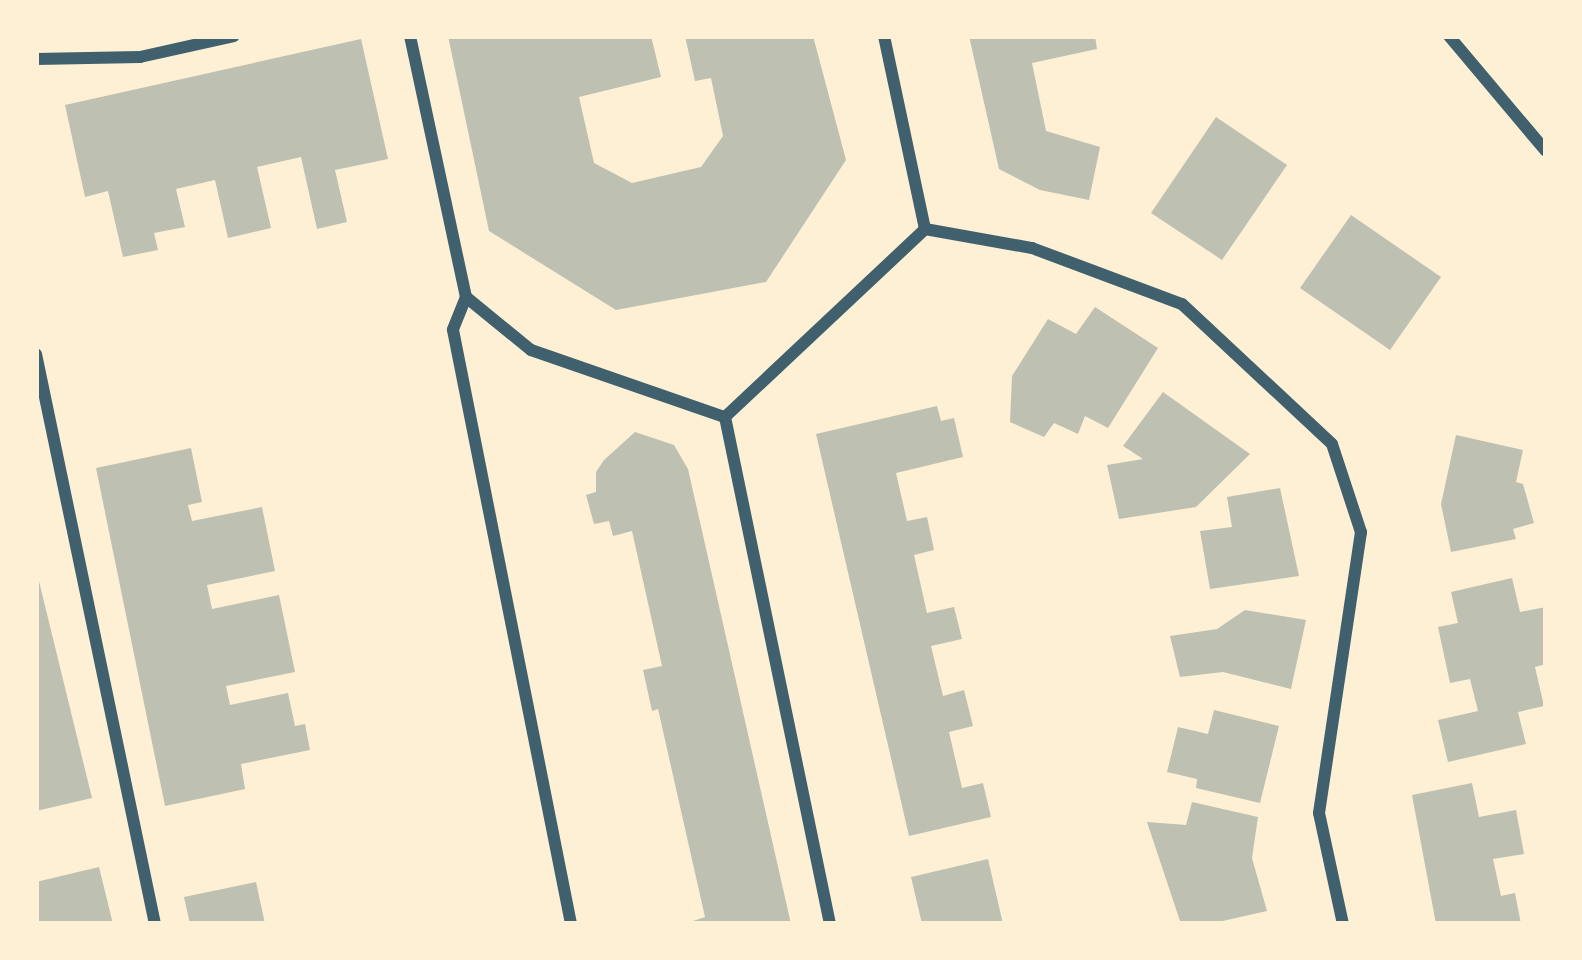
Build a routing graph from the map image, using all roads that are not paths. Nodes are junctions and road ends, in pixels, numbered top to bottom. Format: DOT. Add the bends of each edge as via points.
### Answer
graph roads {
  1 [pos="234,36"];
  2 [pos="410,36"];
  3 [pos="884,36"];
  4 [pos="1449,36"];
  5 [pos="36,59"];
  6 [pos="1546,151"];
  7 [pos="925,229"];
  8 [pos="466,297"];
  9 [pos="36,354"];
  10 [pos="725,417"];
  11 [pos="155,924"];
  12 [pos="571,924"];
  13 [pos="830,924"];
  14 [pos="1343,924"];
  1 -- 5 [label="street" via="140,57"];
  2 -- 8 [label="street"];
  3 -- 7 [label="street"];
  4 -- 6 [label="street"];
  7 -- 10 [label="street"];
  7 -- 14 [label="street" via="1032,248 1182,304 1332,444 1360,532 1319,813"];
  8 -- 10 [label="street" via="531,350"];
  8 -- 12 [label="street" via="453,330"];
  9 -- 11 [label="street"];
  10 -- 13 [label="street"];
}
